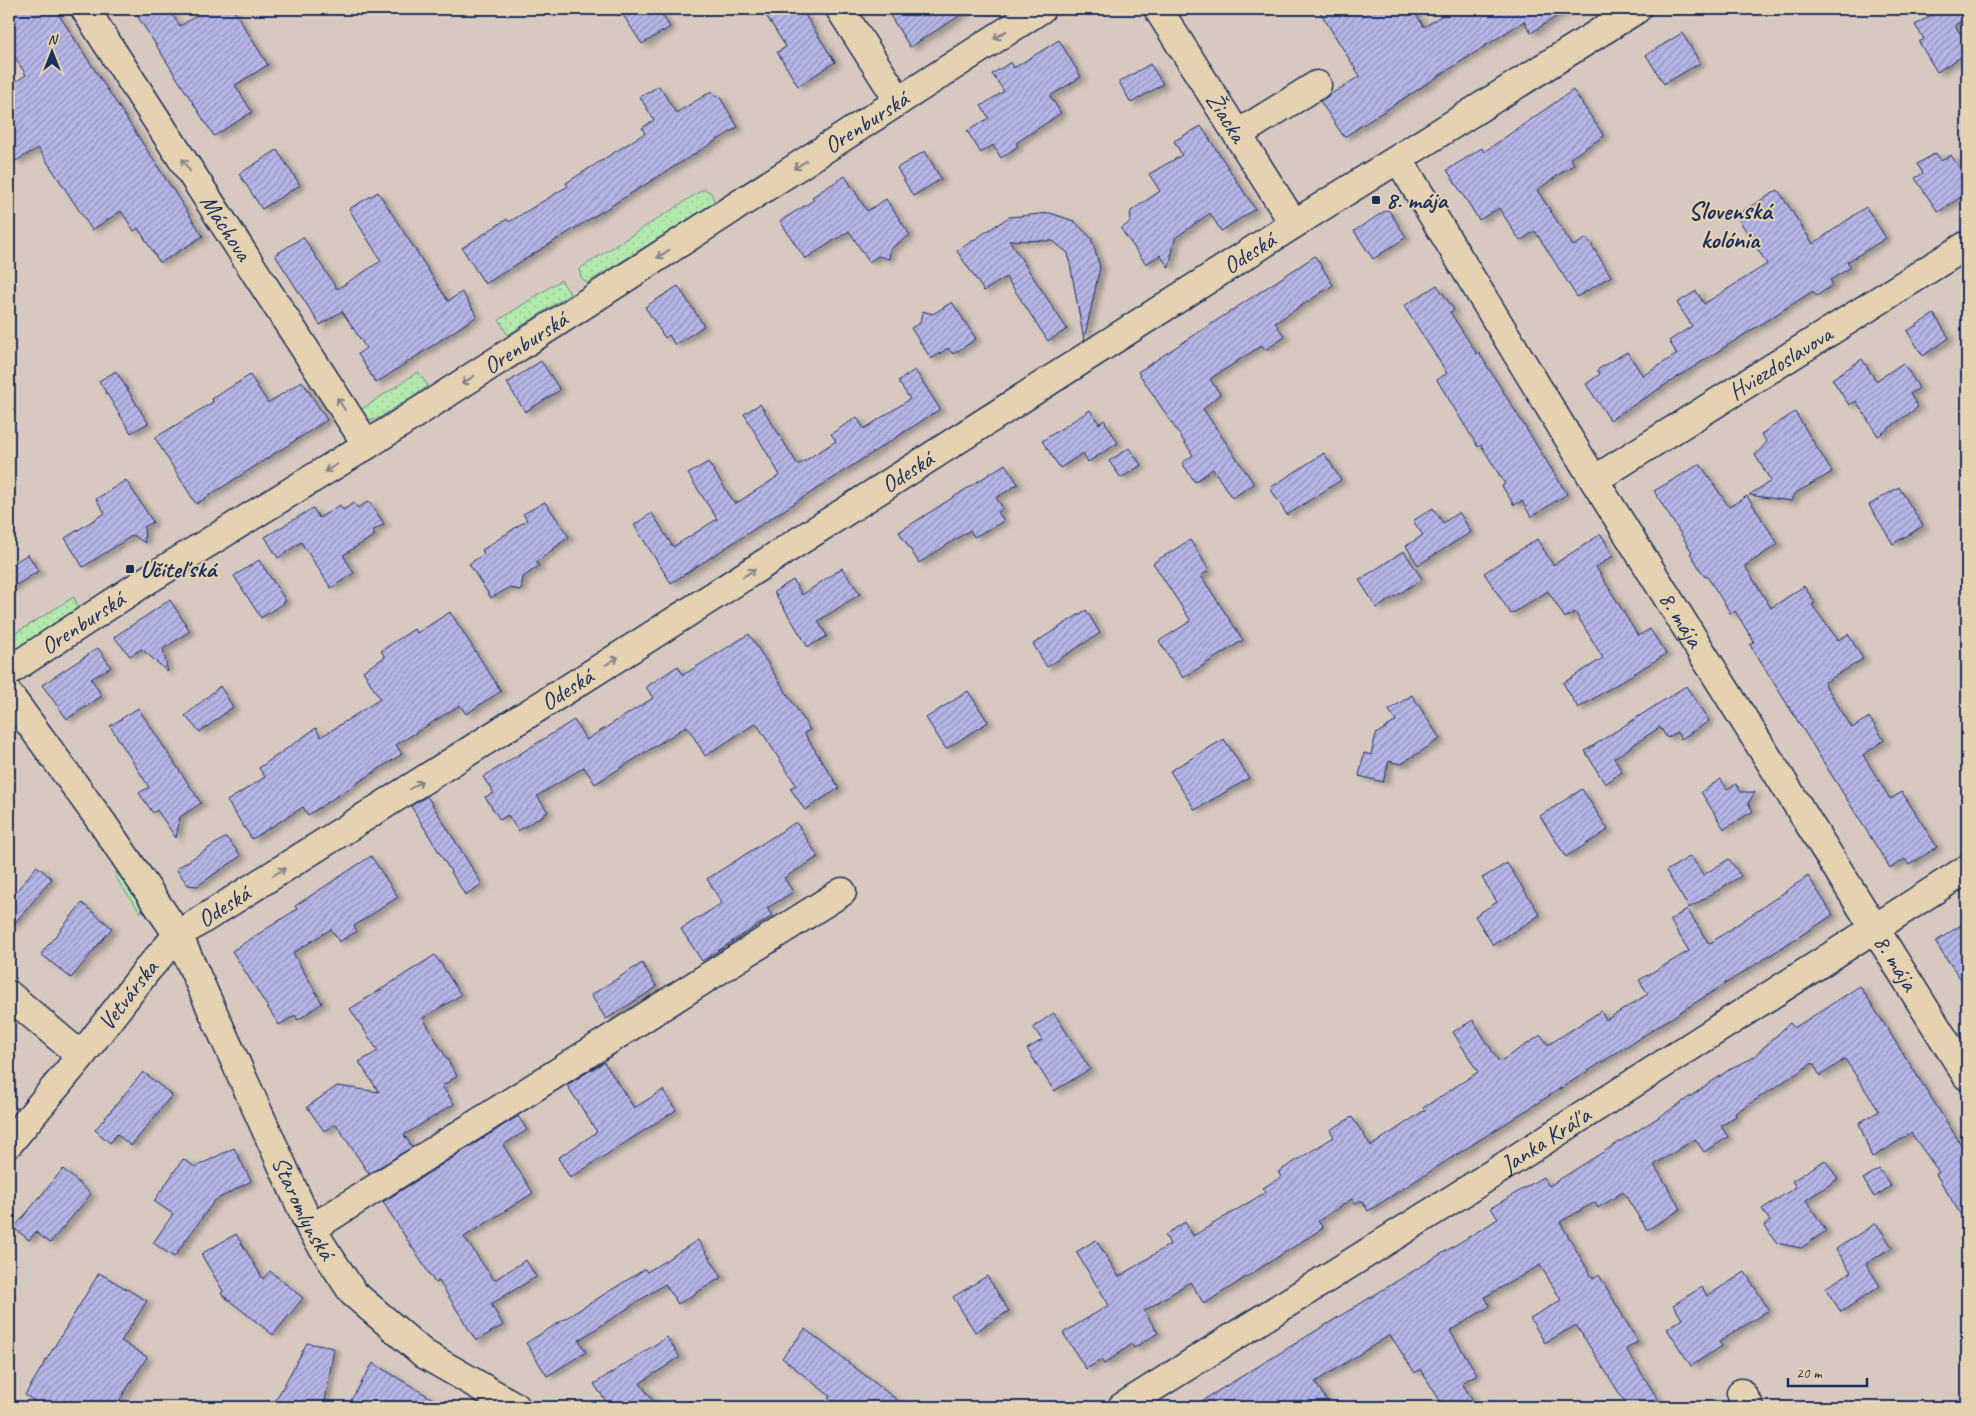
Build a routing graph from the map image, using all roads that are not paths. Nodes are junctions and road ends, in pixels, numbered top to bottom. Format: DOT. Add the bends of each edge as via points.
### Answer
graph roads {
  1 [pos="85,9"];
  2 [pos="840,9"];
  3 [pos="1041,9"];
  4 [pos="1158,9"];
  5 [pos="1637,9"];
  6 [pos="1317,85"];
  7 [pos="899,101"];
  8 [pos="1238,134"];
  9 [pos="1399,160"];
  10 [pos="1294,224"];
  11 [pos="1967,245"];
  12 [pos="367,445"];
  13 [pos="1594,480"];
  14 [pos="9,671"];
  15 [pos="9,695"];
  16 [pos="1967,869"];
  17 [pos="842,892"];
  18 [pos="1875,928"];
  19 [pos="178,935"];
  20 [pos="9,995"];
  21 [pos="81,1056"];
  22 [pos="1967,1076"];
  23 [pos="9,1143"];
  24 [pos="311,1229"];
  25 [pos="516,1407"];
  26 [pos="1122,1407"];
  12 -- 1 [label="street, Máchova, one-way"];
  2 -- 7 [label="street"];
  3 -- 7 [label="street, Orenburská, one-way"];
  4 -- 8 [label="street, Žiacka"];
  5 -- 9 [label="street, Odeská"];
  6 -- 8 [label="street"];
  7 -- 12 [label="street, Orenburská, one-way"];
  8 -- 10 [label="street, Žiacka"];
  9 -- 10 [label="street, Odeská"];
  9 -- 13 [label="street, 8. mája"];
  19 -- 10 [label="street, Odeská, one-way"];
  11 -- 13 [label="street, Hviezdoslavova"];
  12 -- 14 [label="street, Orenburská, one-way" via="149,579"];
  13 -- 18 [label="street, 8. mája"];
  15 -- 19 [label="street" via="103,824"];
  16 -- 18 [label="street, Janka Kráľa"];
  17 -- 24 [label="street"];
  18 -- 22 [label="street, 8. mája"];
  18 -- 26 [label="street, Janka Kráľa"];
  19 -- 21 [label="street, Vetvárska"];
  19 -- 24 [label="street, Staromlynská"];
  20 -- 21 [label="street"];
  21 -- 23 [label="street, Vetvárska"];
  24 -- 25 [label="street, Staromlynská" via="353,1293 424,1354"];
}
